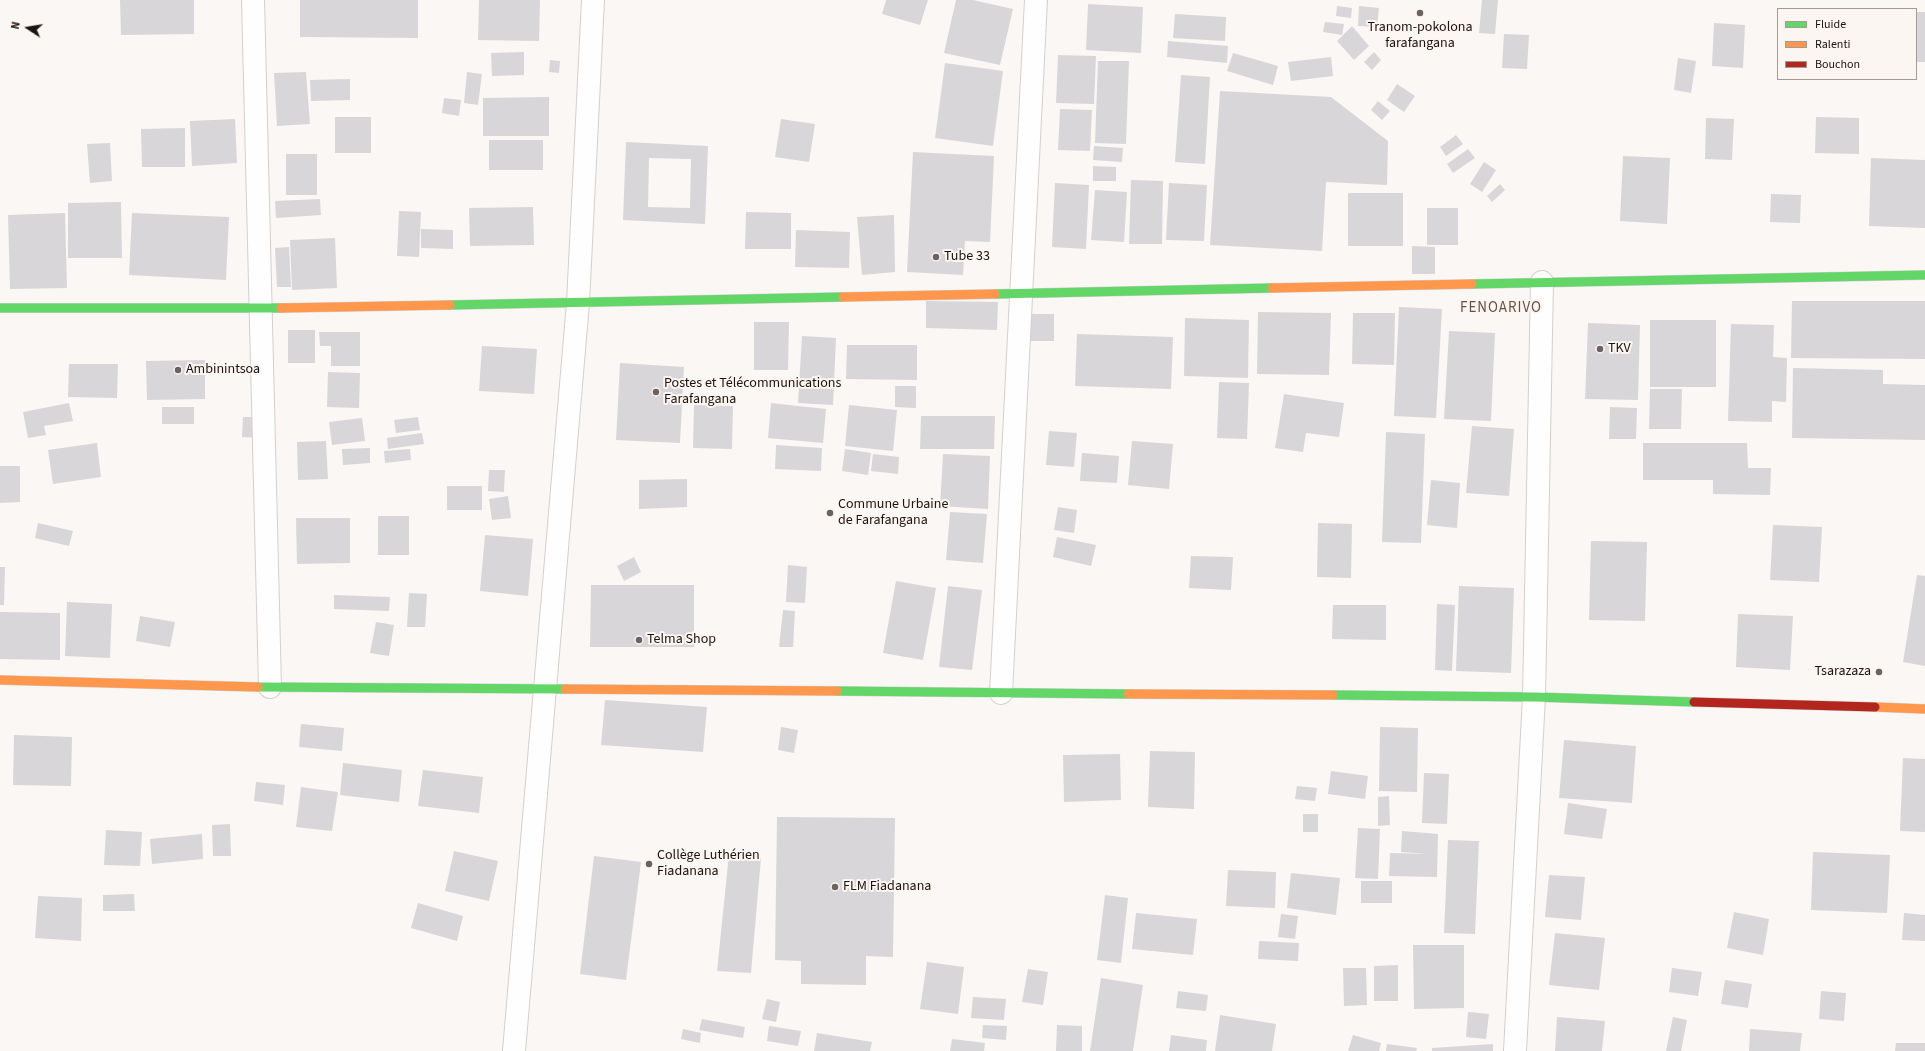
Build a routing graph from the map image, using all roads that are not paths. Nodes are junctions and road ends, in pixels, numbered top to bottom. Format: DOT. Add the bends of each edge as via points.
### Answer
graph roads {
  1 [pos="253,0"];
  2 [pos="593,0"];
  3 [pos="1036,0"];
  4 [pos="1925,275"];
  5 [pos="1542,282"];
  6 [pos="1021,293"];
  7 [pos="578,303"];
  8 [pos="0,308"];
  9 [pos="260,308"];
  10 [pos="0,680"];
  11 [pos="270,688"];
  12 [pos="544,690"];
  13 [pos="1001,693"];
  14 [pos="1534,697"];
  15 [pos="1925,709"];
  16 [pos="514,1051"];
  17 [pos="1515,1051"];
  1 -- 9 [label="street"];
  2 -- 7 [label="street"];
  3 -- 6 [label="street"];
  4 -- 5 [label="street"];
  5 -- 6 [label="street"];
  5 -- 14 [label="street"];
  6 -- 7 [label="street"];
  6 -- 13 [label="street"];
  7 -- 9 [label="street"];
  7 -- 12 [label="street"];
  8 -- 9 [label="street"];
  9 -- 11 [label="street"];
  10 -- 11 [label="street"];
  11 -- 12 [label="street"];
  12 -- 13 [label="street"];
  12 -- 16 [label="street"];
  13 -- 14 [label="street"];
  14 -- 15 [label="street"];
  14 -- 17 [label="street"];
}
